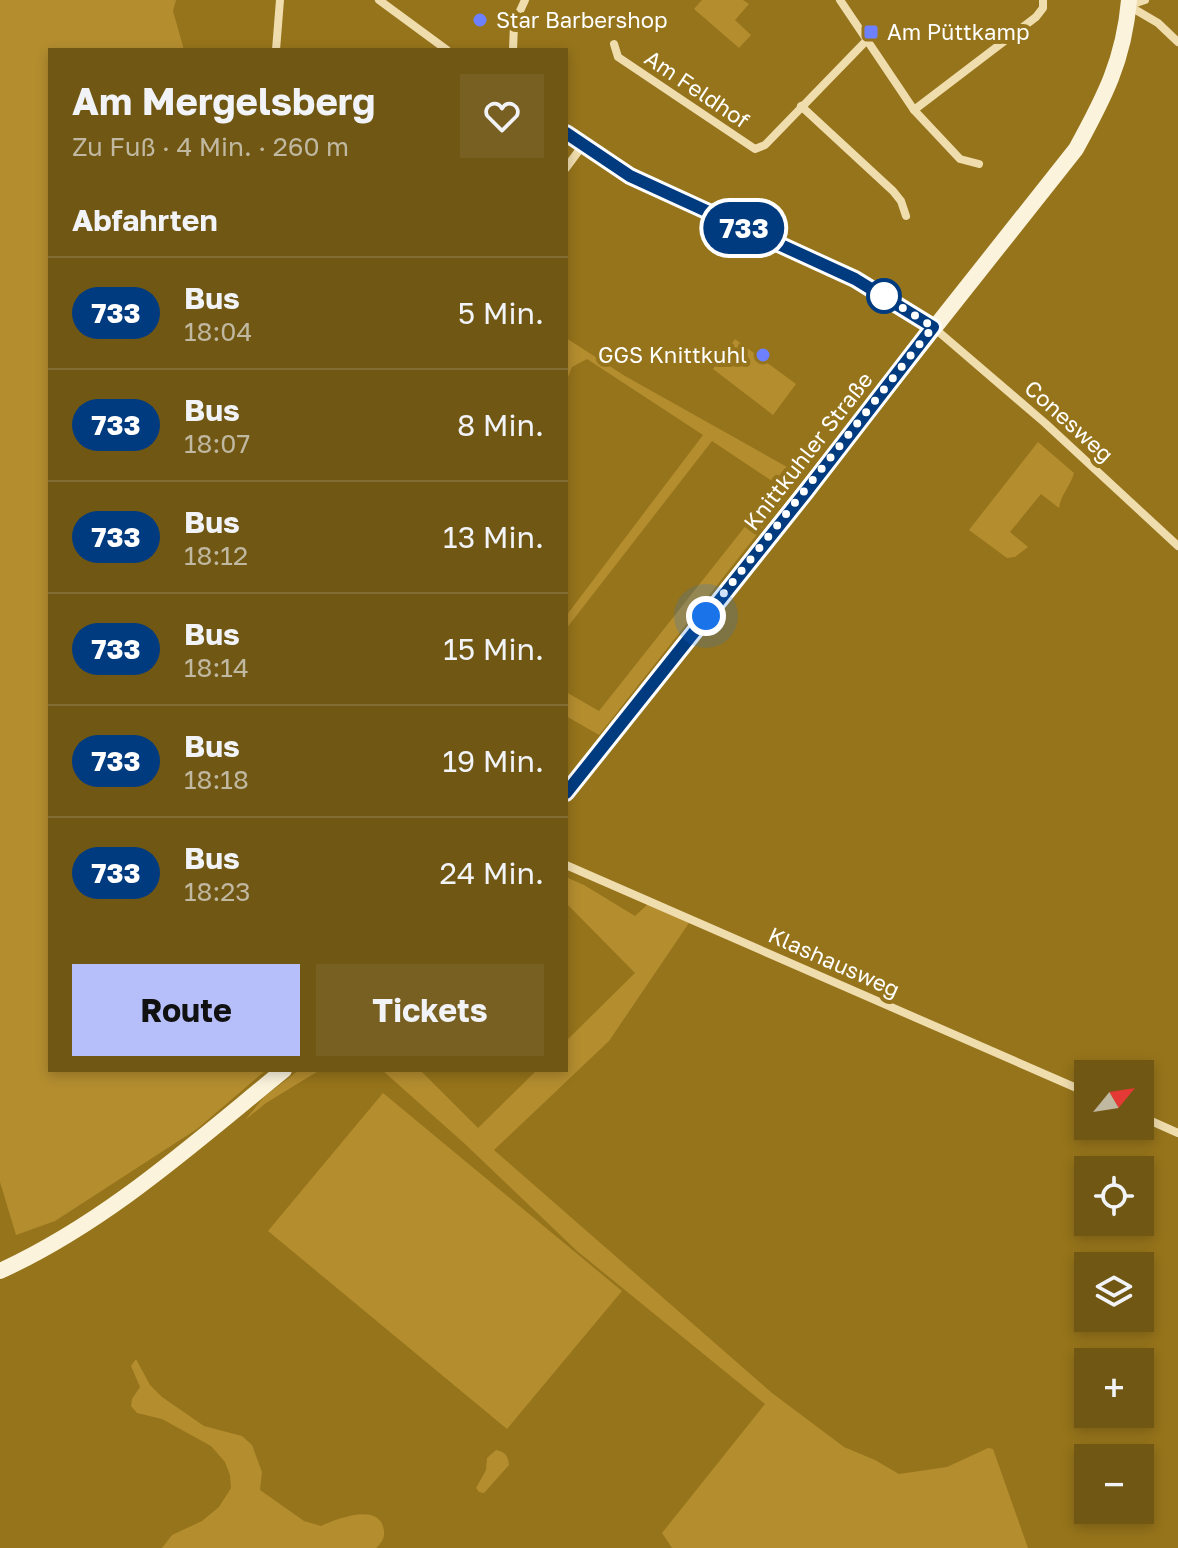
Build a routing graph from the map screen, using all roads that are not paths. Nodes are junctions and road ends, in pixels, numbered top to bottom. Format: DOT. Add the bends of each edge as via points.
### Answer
graph roads {
  1 [pos="280,0"];
  2 [pos="379,0"];
  3 [pos="525,0"];
  4 [pos="840,0"];
  5 [pos="1043,0"];
  6 [pos="1134,2"];
  7 [pos="866,41"];
  8 [pos="1178,42"];
  9 [pos="614,44"];
  10 [pos="276,48"];
  11 [pos="444,48"];
  12 [pos="513,48"];
  13 [pos="801,106"];
  14 [pos="914,110"];
  15 [pos="568,134"];
  16 [pos="583,145"];
  17 [pos="979,164"];
  18 [pos="568,165"];
  19 [pos="906,216"];
  20 [pos="933,327"];
  21 [pos="1178,546"];
  22 [pos="568,790"];
  23 [pos="568,866"];
  24 [pos="281,1072"];
  25 [pos="1074,1087"];
  26 [pos="1154,1122"];
  27 [pos="1178,1133"];
  28 [pos="0,1271"];
  1 -- 10 [label="street"];
  2 -- 11 [label="street"];
  3 -- 12 [label="street" via="514,24"];
  4 -- 7 [label="street"];
  5 -- 14 [label="street" via="1036,17"];
  6 -- 8 [label="street"];
  6 -- 20 [label="street, Knittkuhler Straße" via="1113,79 1076,149"];
  7 -- 13 [label="street, Am Feldhof"];
  7 -- 14 [label="street"];
  9 -- 13 [label="street, Am Feldhof" via="618,57 755,149"];
  13 -- 19 [label="street" via="893,191"];
  14 -- 17 [label="street" via="960,159"];
  15 -- 16 [label="street, Conesweg"];
  16 -- 18 [label="street"];
  16 -- 20 [label="street, Conesweg" via="630,176 855,279"];
  20 -- 21 [label="street, Conesweg"];
  20 -- 22 [label="street, Knittkuhler Straße"];
  23 -- 25 [label="street, Klashausweg"];
  24 -- 28 [label="street" via="103,1214"];
  26 -- 27 [label="street"];
}
